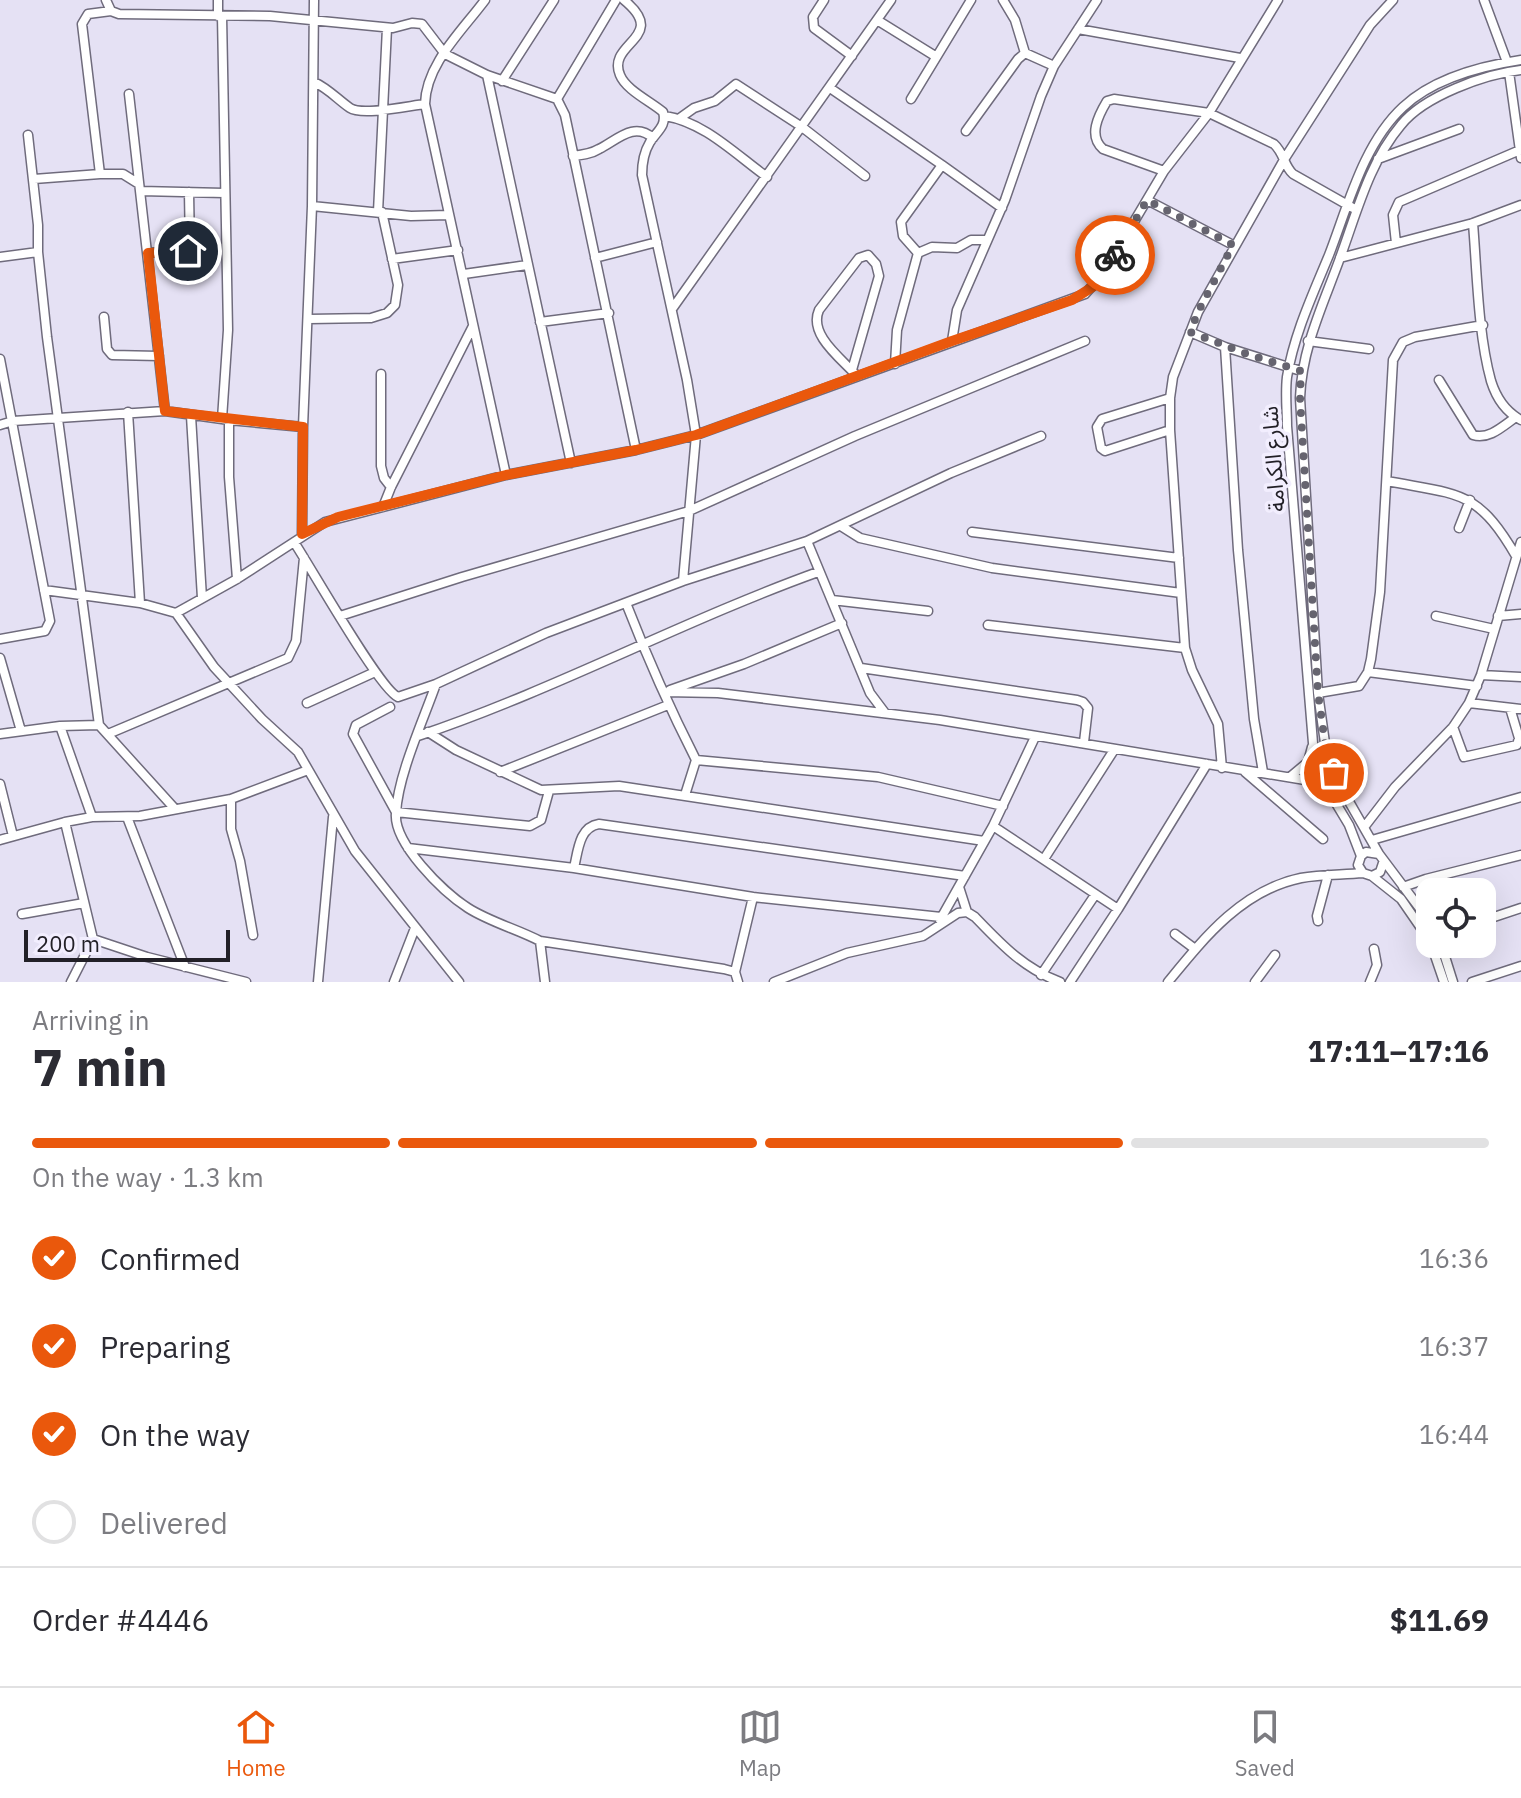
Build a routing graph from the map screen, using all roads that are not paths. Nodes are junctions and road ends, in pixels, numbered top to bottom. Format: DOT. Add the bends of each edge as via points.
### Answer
graph roads {
  1 [pos="106,0"];
  2 [pos="218,0"];
  3 [pos="314,0"];
  4 [pos="485,0"];
  5 [pos="554,0"];
  6 [pos="616,0"];
  7 [pos="624,0"];
  8 [pos="824,0"];
  9 [pos="891,0"];
  10 [pos="971,0"];
  11 [pos="1003,0"];
  12 [pos="1097,0"];
  13 [pos="1393,0"];
  14 [pos="1484,0"];
  15 [pos="1275,1"];
  16 [pos="111,11"];
  17 [pos="220,16"];
  18 [pos="314,19"];
  19 [pos="877,20"];
  20 [pos="387,28"];
  21 [pos="1078,29"];
  22 [pos="1025,53"];
  23 [pos="445,54"];
  24 [pos="852,56"];
  25 [pos="935,56"];
  26 [pos="1240,58"];
  27 [pos="1521,60"];
  28 [pos="1054,66"];
  29 [pos="1508,67"];
  30 [pos="1521,70"];
  31 [pos="487,75"];
  32 [pos="502,81"];
  33 [pos="314,82"];
  34 [pos="830,88"];
  35 [pos="129,94"];
  36 [pos="557,99"];
  37 [pos="911,99"];
  38 [pos="425,104"];
  39 [pos="383,108"];
  40 [pos="1209,113"];
  41 [pos="665,116"];
  42 [pos="680,118"];
  43 [pos="802,127"];
  44 [pos="1459,129"];
  45 [pos="966,131"];
  46 [pos="28,135"];
  47 [pos="653,138"];
  48 [pos="1520,154"];
  49 [pos="573,156"];
  50 [pos="1285,158"];
  51 [pos="1378,159"];
  52 [pos="942,165"];
  53 [pos="1164,171"];
  54 [pos="100,174"];
  55 [pos="865,176"];
  56 [pos="767,177"];
  57 [pos="34,179"];
  58 [pos="140,187"];
  59 [pos="189,192"];
  60 [pos="224,193"];
  61 [pos="1147,200"];
  62 [pos="1521,205"];
  63 [pos="312,206"];
  64 [pos="1002,208"];
  65 [pos="1353,208"];
  66 [pos="380,212"];
  67 [pos="449,215"];
  68 [pos="1473,223"];
  69 [pos="987,240"];
  70 [pos="657,242"];
  71 [pos="1396,243"];
  72 [pos="1233,245"];
  73 [pos="458,250"];
  74 [pos="38,252"];
  75 [pos="148,253"];
  76 [pos="918,253"];
  77 [pos="0,257"];
  78 [pos="595,258"];
  79 [pos="1340,258"];
  80 [pos="392,259"];
  81 [pos="527,265"];
  82 [pos="464,274"];
  83 [pos="672,309"];
  84 [pos="609,313"];
  85 [pos="104,317"];
  86 [pos="309,319"];
  87 [pos="540,322"];
  88 [pos="1483,325"];
  89 [pos="473,326"];
  90 [pos="1190,332"];
  91 [pos="952,341"];
  92 [pos="1085,341"];
  93 [pos="1308,341"];
  94 [pos="1225,347"];
  95 [pos="1369,349"];
  96 [pos="159,356"];
  97 [pos="0,359"];
  98 [pos="895,364"];
  99 [pos="1289,368"];
  100 [pos="1301,371"];
  101 [pos="855,373"];
  102 [pos="381,374"];
  103 [pos="1439,380"];
  104 [pos="1170,398"];
  105 [pos="165,411"];
  106 [pos="128,412"];
  107 [pos="191,416"];
  108 [pos="58,418"];
  109 [pos="225,419"];
  110 [pos="1518,419"];
  111 [pos="13,421"];
  112 [pos="0,425"];
  113 [pos="303,427"];
  114 [pos="1170,430"];
  115 [pos="696,435"];
  116 [pos="1041,436"];
  117 [pos="636,450"];
  118 [pos="571,463"];
  119 [pos="506,475"];
  120 [pos="1387,481"];
  121 [pos="391,487"];
  122 [pos="1470,500"];
  123 [pos="383,507"];
  124 [pos="689,511"];
  125 [pos="841,526"];
  126 [pos="1459,528"];
  127 [pos="972,532"];
  128 [pos="302,534"];
  129 [pos="807,541"];
  130 [pos="294,542"];
  131 [pos="1521,542"];
  132 [pos="1516,556"];
  133 [pos="304,558"];
  134 [pos="1179,558"];
  135 [pos="818,572"];
  136 [pos="1521,573"];
  137 [pos="1510,574"];
  138 [pos="237,579"];
  139 [pos="683,581"];
  140 [pos="44,590"];
  141 [pos="1181,593"];
  142 [pos="80,594"];
  143 [pos="202,598"];
  144 [pos="832,600"];
  145 [pos="140,603"];
  146 [pos="626,603"];
  147 [pos="928,611"];
  148 [pos="176,613"];
  149 [pos="1521,614"];
  150 [pos="340,616"];
  151 [pos="1436,616"];
  152 [pos="1498,616"];
  153 [pos="842,623"];
  154 [pos="988,625"];
  155 [pos="1494,629"];
  156 [pos="0,639"];
  157 [pos="643,646"];
  158 [pos="1185,648"];
  159 [pos="0,658"];
  160 [pos="861,668"];
  161 [pos="375,672"];
  162 [pos="1368,672"];
  163 [pos="1481,675"];
  164 [pos="1521,677"];
  165 [pos="229,683"];
  166 [pos="436,684"];
  167 [pos="1477,686"];
  168 [pos="665,692"];
  169 [pos="1318,693"];
  170 [pos="307,703"];
  171 [pos="1469,703"];
  172 [pos="668,705"];
  173 [pos="390,707"];
  174 [pos="1510,708"];
  175 [pos="1521,709"];
  176 [pos="886,713"];
  177 [pos="99,725"];
  178 [pos="60,726"];
  179 [pos="1453,727"];
  180 [pos="21,731"];
  181 [pos="428,732"];
  182 [pos="0,734"];
  183 [pos="108,734"];
  184 [pos="418,736"];
  185 [pos="1035,737"];
  186 [pos="1084,742"];
  187 [pos="1313,743"];
  188 [pos="1114,750"];
  189 [pos="696,760"];
  190 [pos="1207,764"];
  191 [pos="1222,768"];
  192 [pos="308,770"];
  193 [pos="1244,771"];
  194 [pos="500,772"];
  195 [pos="1263,772"];
  196 [pos="1290,777"];
  197 [pos="0,784"];
  198 [pos="1339,784"];
  199 [pos="1325,785"];
  200 [pos="549,791"];
  201 [pos="685,795"];
  202 [pos="1521,797"];
  203 [pos="231,799"];
  204 [pos="1003,806"];
  205 [pos="175,809"];
  206 [pos="396,812"];
  207 [pos="333,816"];
  208 [pos="92,817"];
  209 [pos="127,817"];
  210 [pos="65,822"];
  211 [pos="993,826"];
  212 [pos="1365,826"];
  213 [pos="13,836"];
  214 [pos="1323,839"];
  215 [pos="0,840"];
  216 [pos="1372,840"];
  217 [pos="984,841"];
  218 [pos="408,848"];
  219 [pos="1521,855"];
  220 [pos="1044,859"];
  221 [pos="1381,859"];
  222 [pos="1363,867"];
  223 [pos="574,868"];
  224 [pos="1328,875"];
  225 [pos="965,876"];
  226 [pos="959,887"];
  227 [pos="1403,887"];
  228 [pos="1095,895"];
  229 [pos="753,897"];
  230 [pos="84,903"];
  231 [pos="1416,904"];
  232 [pos="1521,908"];
  233 [pos="1118,909"];
  234 [pos="967,912"];
  235 [pos="22,914"];
  236 [pos="1496,916"];
  237 [pos="941,917"];
  238 [pos="1416,920"];
  239 [pos="1318,921"];
  240 [pos="415,928"];
  241 [pos="934,932"];
  242 [pos="1175,934"];
  243 [pos="253,935"];
  244 [pos="93,939"];
  245 [pos="540,941"];
  246 [pos="1195,949"];
  247 [pos="1374,949"];
  248 [pos="1275,955"];
  249 [pos="1436,958"];
  250 [pos="1445,958"];
  251 [pos="1521,966"];
  252 [pos="185,967"];
  253 [pos="735,972"];
  254 [pos="1041,975"];
  255 [pos="1055,981"];
  256 [pos="71,982"];
  257 [pos="246,982"];
  258 [pos="318,982"];
  259 [pos="394,982"];
  260 [pos="459,982"];
  261 [pos="545,982"];
  262 [pos="738,982"];
  263 [pos="774,982"];
  264 [pos="1070,982"];
  265 [pos="1168,982"];
  266 [pos="1255,982"];
  267 [pos="1370,982"];
  268 [pos="1444,982"];
  269 [pos="1453,982"];
  270 [pos="1472,982"];
  1 -- 16 [label="street"];
  2 -- 17 [label="street"];
  3 -- 18 [label="street"];
  4 -- 23 [label="street"];
  5 -- 32 [label="street"];
  6 -- 36 [label="street"];
  7 -- 41 [label="street" via="642,22 618,63 619,74"];
  8 -- 24 [label="street" via="813,17 814,28"];
  9 -- 19 [label="street"];
  10 -- 25 [label="street"];
  11 -- 22 [label="street"];
  12 -- 21 [label="street"];
  13 -- 50 [label="street" via="1370,25"];
  14 -- 29 [label="street"];
  15 -- 26 [label="street"];
  16 -- 17 [label="street"];
  16 -- 54 [label="street" via="88,14 82,24"];
  17 -- 18 [label="street"];
  17 -- 60 [label="street"];
  18 -- 20 [label="street"];
  18 -- 33 [label="street"];
  19 -- 24 [label="street"];
  19 -- 25 [label="street"];
  20 -- 23 [label="street" via="422,24"];
  20 -- 39 [label="street"];
  21 -- 26 [label="street"];
  21 -- 28 [label="street"];
  22 -- 28 [label="street"];
  22 -- 45 [label="street"];
  23 -- 31 [label="street"];
  23 -- 38 [label="street" via="428,81"];
  24 -- 34 [label="street"];
  25 -- 37 [label="street"];
  26 -- 40 [label="street"];
  27 -- 29 [label="street, شارع الكرامة"];
  28 -- 64 [label="street"];
  29 -- 30 [label="street, شارع الكرامة"];
  29 -- 48 [label="street"];
  29 -- 51 [label="street, شارع الكرامة" via="1419,108"];
  29 -- 65 [label="street, شارع الكرامة" via="1454,78 1404,106 1368,156"];
  31 -- 32 [label="street"];
  31 -- 81 [label="street"];
  32 -- 36 [label="street"];
  33 -- 39 [label="street" via="355,110 370,113"];
  33 -- 63 [label="street"];
  34 -- 43 [label="street"];
  34 -- 52 [label="street"];
  35 -- 58 [label="street"];
  36 -- 49 [label="street"];
  38 -- 39 [label="street"];
  38 -- 67 [label="street"];
  39 -- 66 [label="street"];
  40 -- 50 [label="street" via="1274,144"];
  40 -- 53 [label="street"];
  40 -- 53 [label="street" via="1107,101 1097,121 1097,143"];
  41 -- 42 [label="street"];
  41 -- 47 [label="street"];
  42 -- 43 [label="street" via="736,84"];
  42 -- 56 [label="street"];
  43 -- 55 [label="street"];
  43 -- 56 [label="street"];
  44 -- 51 [label="street"];
  46 -- 57 [label="street"];
  47 -- 49 [label="street" via="643,131 631,132 595,152"];
  47 -- 70 [label="street" via="642,175"];
  48 -- 71 [label="street" via="1399,202 1393,215"];
  49 -- 78 [label="street"];
  50 -- 65 [label="street" via="1293,174"];
  50 -- 72 [label="street"];
  51 -- 65 [label="street, شارع الكرامة"];
  52 -- 64 [label="street"];
  52 -- 76 [label="street" via="901,222 903,236"];
  53 -- 61 [label="street"];
  54 -- 57 [label="street"];
  54 -- 58 [label="street" via="123,174"];
  56 -- 83 [label="street"];
  57 -- 74 [label="street"];
  58 -- 59 [label="street"];
  58 -- 75 [label="street"];
  59 -- 60 [label="street"];
  59 -- 75 [label="street" via="191,249"];
  60 -- 109 [label="street"];
  61 -- 72 [label="street"];
  61 -- 91 [label="street" via="1103,274 1085,294"];
  62 -- 68 [label="street"];
  63 -- 66 [label="street"];
  63 -- 86 [label="street"];
  64 -- 69 [label="street"];
  65 -- 79 [label="street, شارع الكرامة"];
  65 -- 99 [label="street, شارع الكرامة"];
  66 -- 67 [label="street"];
  66 -- 80 [label="street"];
  67 -- 73 [label="street"];
  68 -- 71 [label="street"];
  68 -- 88 [label="street"];
  69 -- 76 [label="street"];
  69 -- 91 [label="street" via="957,310"];
  70 -- 78 [label="street"];
  70 -- 83 [label="street"];
  71 -- 79 [label="street"];
  72 -- 90 [label="street"];
  73 -- 80 [label="street"];
  73 -- 82 [label="street"];
  74 -- 77 [label="street"];
  74 -- 108 [label="street"];
  75 -- 96 [label="street"];
  76 -- 98 [label="street" via="897,330"];
  78 -- 84 [label="street"];
  79 -- 93 [label="street, شارع الكرامة"];
  80 -- 86 [label="street" via="398,293 387,313"];
  81 -- 82 [label="street"];
  81 -- 87 [label="street"];
  82 -- 89 [label="street"];
  83 -- 115 [label="street"];
  84 -- 87 [label="street"];
  84 -- 117 [label="street"];
  85 -- 96 [label="street" via="112,355"];
  86 -- 113 [label="street"];
  87 -- 118 [label="street"];
  88 -- 110 [label="street" via="1491,381 1505,408"];
  88 -- 120 [label="street" via="1415,337 1396,351 1390,376"];
  89 -- 119 [label="street"];
  89 -- 121 [label="street"];
  90 -- 94 [label="street"];
  90 -- 104 [label="street"];
  91 -- 98 [label="street"];
  92 -- 124 [label="street"];
  93 -- 95 [label="street"];
  93 -- 100 [label="street, شارع الكرامة"];
  94 -- 99 [label="street"];
  94 -- 195 [label="street" via="1238,550"];
  96 -- 105 [label="street"];
  97 -- 111 [label="street"];
  98 -- 101 [label="street"];
  99 -- 100 [label="street"];
  99 -- 187 [label="street, شارع الكرامة" via="1287,426"];
  100 -- 169 [label="street, شارع الكرامة"];
  101 -- 101 [label="street" via="879,276 868,255 859,258 815,320 822,337"];
  101 -- 115 [label="street"];
  102 -- 121 [label="street" via="381,466"];
  103 -- 110 [label="street" via="1473,435 1482,437"];
  104 -- 114 [label="street"];
  104 -- 114 [label="street" via="1102,419 1097,427 1105,451"];
  105 -- 106 [label="street"];
  105 -- 107 [label="street"];
  106 -- 108 [label="street"];
  106 -- 145 [label="street"];
  107 -- 109 [label="street"];
  107 -- 143 [label="street"];
  108 -- 111 [label="street"];
  108 -- 142 [label="street"];
  109 -- 113 [label="street"];
  109 -- 138 [label="street"];
  111 -- 112 [label="street"];
  111 -- 140 [label="street"];
  113 -- 128 [label="street"];
  114 -- 134 [label="street"];
  115 -- 117 [label="street"];
  115 -- 124 [label="street"];
  116 -- 125 [label="street"];
  117 -- 118 [label="street"];
  118 -- 119 [label="street"];
  119 -- 123 [label="street"];
  120 -- 122 [label="street"];
  120 -- 162 [label="street" via="1380,592"];
  121 -- 123 [label="street"];
  122 -- 126 [label="street"];
  122 -- 132 [label="street" via="1487,513"];
  123 -- 128 [label="street" via="338,517"];
  124 -- 139 [label="street"];
  124 -- 150 [label="street"];
  125 -- 129 [label="street"];
  125 -- 141 [label="street" via="860,538 992,568"];
  127 -- 134 [label="street"];
  128 -- 130 [label="street"];
  129 -- 135 [label="street"];
  129 -- 139 [label="street"];
  130 -- 133 [label="street"];
  130 -- 138 [label="street"];
  131 -- 132 [label="street"];
  132 -- 137 [label="street"];
  133 -- 150 [label="street"];
  133 -- 165 [label="street" via="292,653"];
  134 -- 141 [label="street"];
  135 -- 144 [label="street"];
  135 -- 157 [label="street"];
  136 -- 137 [label="street"];
  137 -- 152 [label="street"];
  138 -- 143 [label="street"];
  139 -- 146 [label="street"];
  140 -- 142 [label="street"];
  140 -- 156 [label="street" via="48,629"];
  141 -- 158 [label="street"];
  142 -- 145 [label="street"];
  142 -- 177 [label="street"];
  143 -- 148 [label="street"];
  144 -- 147 [label="street"];
  144 -- 153 [label="street"];
  145 -- 148 [label="street"];
  146 -- 157 [label="street"];
  146 -- 166 [label="street"];
  148 -- 165 [label="street"];
  149 -- 152 [label="street"];
  150 -- 161 [label="street"];
  151 -- 155 [label="street"];
  152 -- 155 [label="street"];
  153 -- 160 [label="street"];
  153 -- 168 [label="street"];
  154 -- 158 [label="street"];
  155 -- 163 [label="street"];
  157 -- 168 [label="street"];
  157 -- 181 [label="street"];
  158 -- 191 [label="street" via="1218,724"];
  159 -- 180 [label="street"];
  160 -- 176 [label="street" via="870,693"];
  160 -- 186 [label="street" via="1077,700 1088,708"];
  161 -- 166 [label="street" via="398,697"];
  161 -- 170 [label="street"];
  162 -- 167 [label="street"];
  162 -- 169 [label="street" via="1353,689"];
  163 -- 164 [label="street"];
  163 -- 167 [label="street"];
  165 -- 183 [label="street"];
  165 -- 192 [label="street" via="298,752"];
  166 -- 184 [label="street"];
  167 -- 171 [label="street"];
  168 -- 172 [label="street"];
  168 -- 176 [label="street" via="718,693"];
  169 -- 198 [label="street, شارع الكرامة" via="1325,743"];
  171 -- 174 [label="street"];
  171 -- 179 [label="street"];
  172 -- 189 [label="street"];
  172 -- 194 [label="street"];
  173 -- 206 [label="street" via="356,725 353,734"];
  174 -- 175 [label="street"];
  174 -- 179 [label="street" via="1517,745 1464,757"];
  176 -- 185 [label="street"];
  177 -- 178 [label="street"];
  177 -- 183 [label="street"];
  178 -- 180 [label="street"];
  178 -- 208 [label="street"];
  179 -- 212 [label="street"];
  180 -- 182 [label="street"];
  181 -- 184 [label="street"];
  181 -- 194 [label="street"];
  183 -- 205 [label="street"];
  184 -- 206 [label="street"];
  185 -- 186 [label="street"];
  185 -- 204 [label="street"];
  186 -- 188 [label="street"];
  187 -- 196 [label="street" via="1308,762"];
  187 -- 199 [label="street, شارع الكرامة"];
  188 -- 190 [label="street"];
  188 -- 220 [label="street"];
  189 -- 201 [label="street"];
  189 -- 204 [label="street" via="878,777"];
  190 -- 191 [label="street"];
  190 -- 233 [label="street"];
  191 -- 193 [label="street"];
  192 -- 203 [label="street"];
  192 -- 207 [label="street"];
  193 -- 195 [label="street"];
  193 -- 214 [label="street"];
  194 -- 200 [label="street"];
  195 -- 196 [label="street"];
  196 -- 199 [label="street"];
  197 -- 213 [label="street"];
  198 -- 199 [label="street"];
  198 -- 212 [label="street, شارع الكرامة"];
  199 -- 222 [label="street, شارع الكرامة" via="1349,825"];
  200 -- 201 [label="street" via="609,785"];
  200 -- 206 [label="street" via="541,820 530,826"];
  201 -- 217 [label="street"];
  202 -- 216 [label="street"];
  203 -- 205 [label="street"];
  203 -- 243 [label="street" via="231,829"];
  204 -- 211 [label="street"];
  205 -- 209 [label="street"];
  206 -- 218 [label="street" via="398,832"];
  207 -- 240 [label="street"];
  207 -- 258 [label="street"];
  208 -- 209 [label="street"];
  208 -- 210 [label="street"];
  209 -- 252 [label="street"];
  210 -- 213 [label="street"];
  210 -- 230 [label="street"];
  211 -- 217 [label="street"];
  211 -- 220 [label="street"];
  212 -- 216 [label="street, شارع الكرامة"];
  213 -- 215 [label="street"];
  216 -- 221 [label="street, شارع الكرامة"];
  217 -- 225 [label="street"];
  218 -- 223 [label="street"];
  218 -- 245 [label="street" via="468,908"];
  219 -- 227 [label="street"];
  220 -- 228 [label="street"];
  221 -- 222 [label="street" via="1380,872"];
  221 -- 222 [label="street" via="1366,852"];
  221 -- 227 [label="street, شارع الكرامة"];
  222 -- 224 [label="street"];
  222 -- 238 [label="street" via="1401,899"];
  223 -- 225 [label="street" via="583,834 599,824"];
  223 -- 229 [label="street"];
  224 -- 239 [label="street"];
  224 -- 246 [label="street" via="1301,878 1255,896"];
  225 -- 226 [label="street"];
  226 -- 234 [label="street"];
  226 -- 237 [label="street"];
  227 -- 231 [label="street, شارع الكرامة"];
  228 -- 233 [label="street"];
  228 -- 254 [label="street"];
  229 -- 237 [label="street"];
  229 -- 253 [label="street"];
  230 -- 235 [label="street"];
  230 -- 244 [label="street"];
  232 -- 236 [label="street"];
  233 -- 264 [label="street"];
  234 -- 241 [label="street"];
  234 -- 254 [label="street" via="1011,955"];
  237 -- 241 [label="street"];
  240 -- 259 [label="street"];
  240 -- 260 [label="street"];
  241 -- 263 [label="street" via="847,953"];
  242 -- 246 [label="street"];
  244 -- 252 [label="street"];
  244 -- 256 [label="street"];
  245 -- 253 [label="street"];
  245 -- 261 [label="street"];
  246 -- 265 [label="street"];
  247 -- 267 [label="street" via="1377,965"];
  248 -- 266 [label="street"];
  249 -- 268 [label="street"];
  250 -- 269 [label="street"];
  251 -- 270 [label="street"];
  252 -- 257 [label="street"];
  253 -- 262 [label="street"];
  254 -- 255 [label="street"];
}
